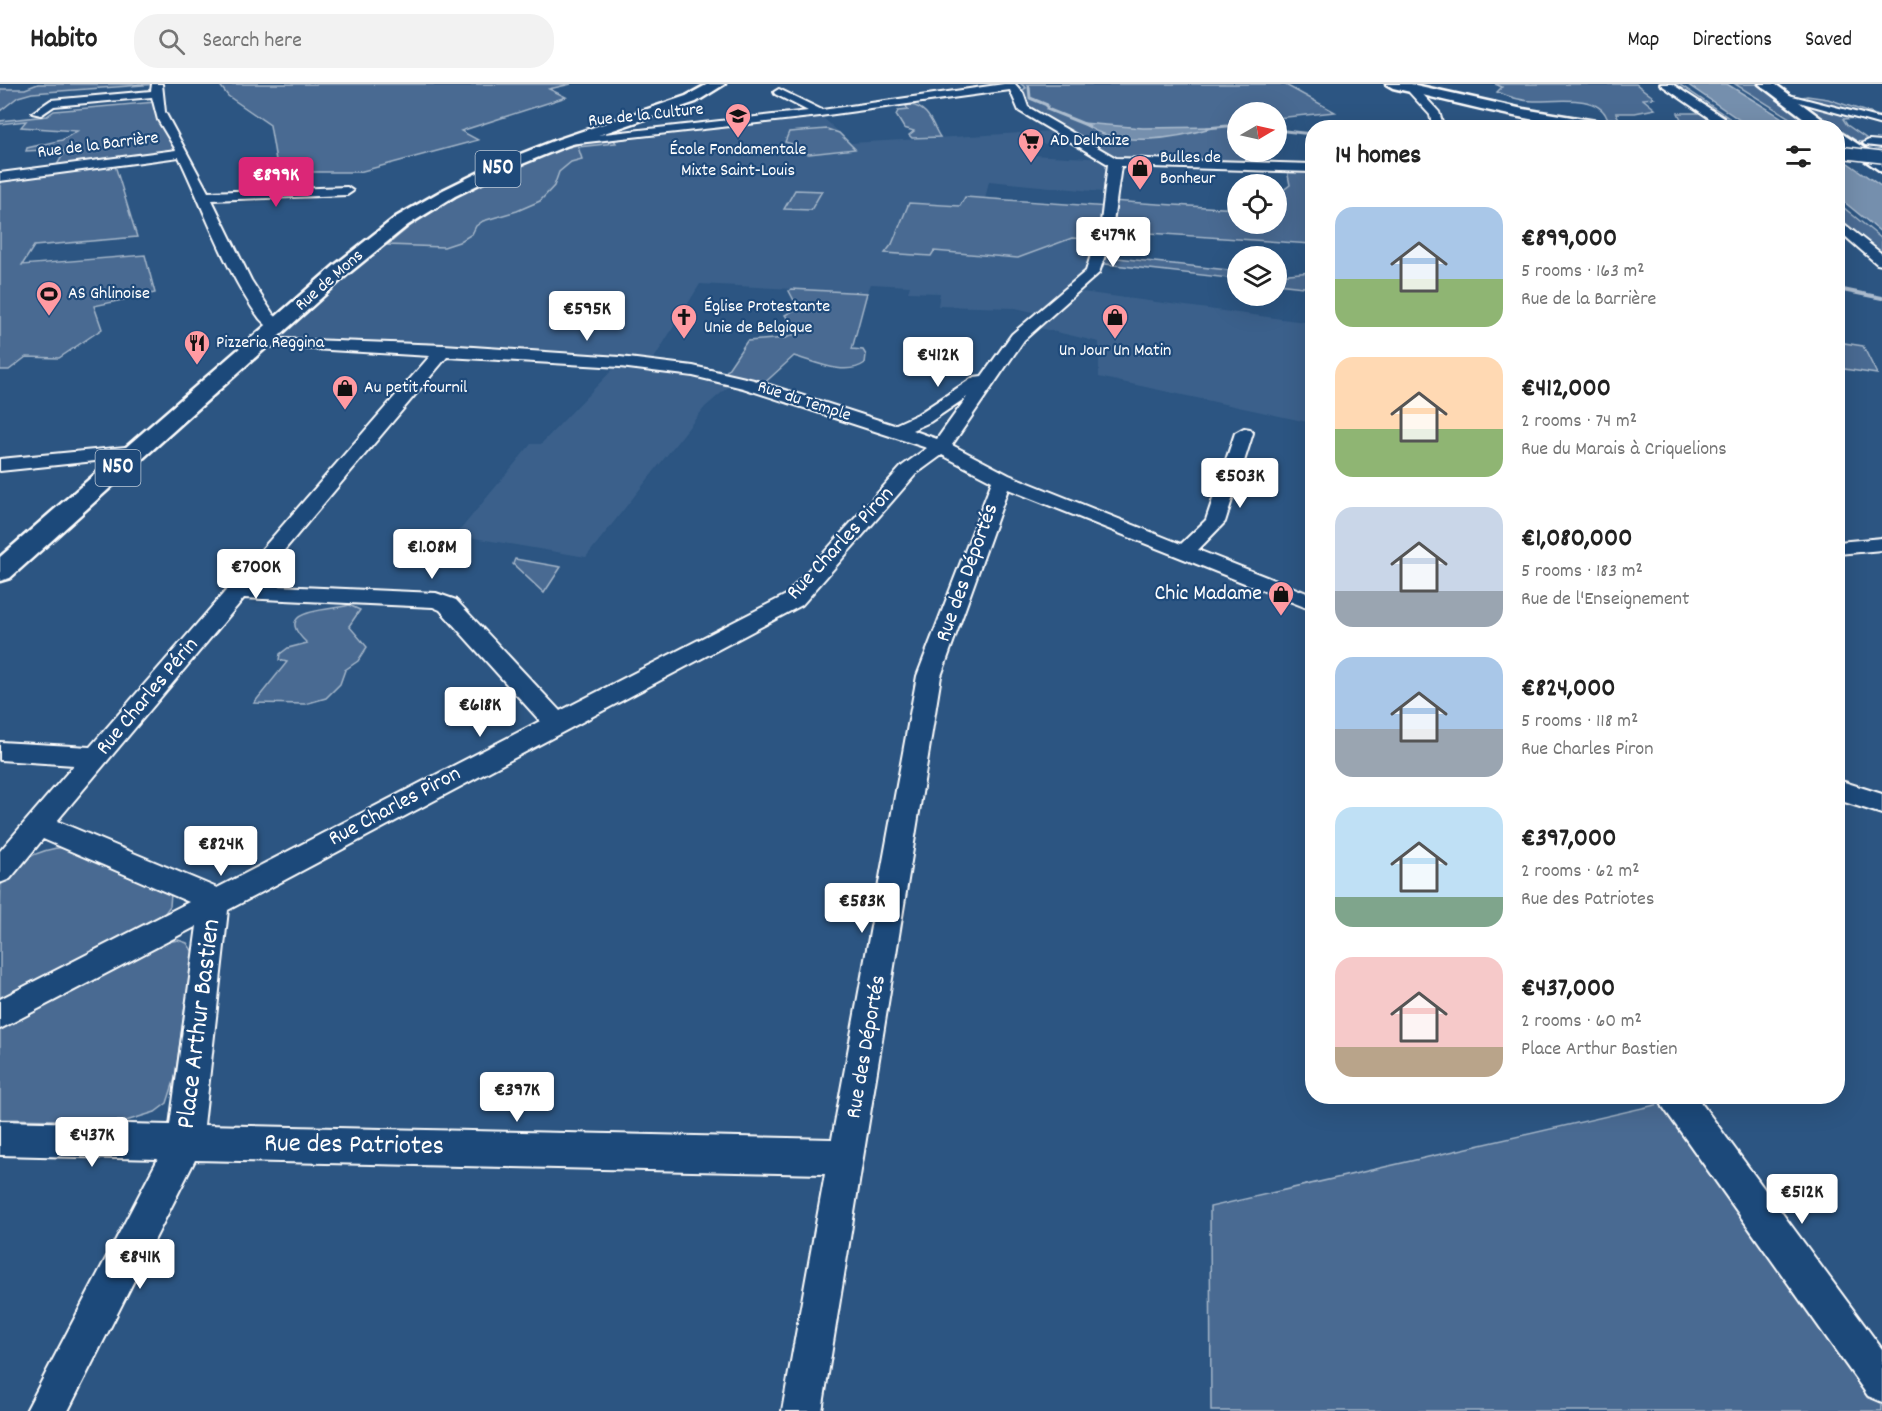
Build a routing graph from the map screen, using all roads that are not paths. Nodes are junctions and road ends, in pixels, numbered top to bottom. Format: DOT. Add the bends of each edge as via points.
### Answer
graph roads {
  1 [pos="718,84"];
  2 [pos="1393,84"];
  3 [pos="1665,84"];
  4 [pos="1766,84"];
  5 [pos="1011,85"];
  6 [pos="157,89"];
  7 [pos="1413,90"];
  8 [pos="779,92"];
  9 [pos="1782,94"];
  10 [pos="32,99"];
  11 [pos="51,103"];
  12 [pos="37,113"];
  13 [pos="820,113"];
  14 [pos="1437,120"];
  15 [pos="1574,120"];
  16 [pos="1720,120"];
  17 [pos="1816,120"];
  18 [pos="1882,122"];
  19 [pos="1845,140"];
  20 [pos="568,141"];
  21 [pos="1869,143"];
  22 [pos="1882,144"];
  23 [pos="183,153"];
  24 [pos="1845,153"];
  25 [pos="1882,157"];
  26 [pos="1113,162"];
  27 [pos="1882,167"];
  28 [pos="1305,168"];
  29 [pos="0,177"];
  30 [pos="347,191"];
  31 [pos="204,196"];
  32 [pos="1845,229"];
  33 [pos="1882,261"];
  34 [pos="278,326"];
  35 [pos="262,341"];
  36 [pos="444,350"];
  37 [pos="993,373"];
  38 [pos="896,431"];
  39 [pos="1245,433"];
  40 [pos="941,447"];
  41 [pos="136,452"];
  42 [pos="0,465"];
  43 [pos="1002,479"];
  44 [pos="1882,544"];
  45 [pos="1845,547"];
  46 [pos="1183,553"];
  47 [pos="0,572"];
  48 [pos="238,591"];
  49 [pos="1305,594"];
  50 [pos="556,723"];
  51 [pos="0,751"];
  52 [pos="97,757"];
  53 [pos="1845,792"];
  54 [pos="1882,804"];
  55 [pos="38,825"];
  56 [pos="0,871"];
  57 [pos="215,900"];
  58 [pos="0,1015"];
  59 [pos="1681,1104"];
  60 [pos="0,1138"];
  61 [pos="184,1143"];
  62 [pos="848,1157"];
  63 [pos="1882,1382"];
  64 [pos="46,1411"];
  65 [pos="802,1411"];
  1 -- 20 [label="main road, Rue de Mons / N50" via="692,99"];
  2 -- 7 [label="main road"];
  3 -- 16 [label="street"];
  4 -- 9 [label="main road"];
  5 -- 13 [label="street, Rue de la Culture"];
  5 -- 26 [label="street" via="1023,109"];
  6 -- 11 [label="street"];
  6 -- 23 [label="street" via="160,114"];
  7 -- 14 [label="street"];
  7 -- 15 [label="main road"];
  8 -- 13 [label="street"];
  9 -- 17 [label="main road"];
  9 -- 18 [label="street"];
  10 -- 11 [label="street" via="56,97"];
  11 -- 12 [label="street"];
  13 -- 20 [label="street, Rue de la Culture"];
  19 -- 27 [label="main road"];
  20 -- 34 [label="main road, Rue de Mons / N50" via="504,166 417,212 372,244"];
  21 -- 22 [label="street"];
  23 -- 29 [label="street, Rue de la Barrière"];
  23 -- 31 [label="street, Rue de la Barrière"];
  24 -- 25 [label="street, bridge"];
  26 -- 28 [label="street"];
  26 -- 37 [label="street, Rue Charles Piron" via="1114,187 1095,268 1018,337"];
  30 -- 31 [label="street"];
  31 -- 34 [label="street, Rue de la Barrière" via="258,305"];
  32 -- 33 [label="street"];
  34 -- 35 [label="main road, Rue de Mons / N50"];
  35 -- 36 [label="street, Rue du Temple"];
  35 -- 41 [label="main road, Rue de Mons / N50"];
  36 -- 38 [label="street, Rue du Temple" via="693,371 748,384"];
  36 -- 48 [label="street, Rue Charles Périn"];
  37 -- 38 [label="street" via="924,418"];
  37 -- 40 [label="street, Rue Charles Piron"];
  38 -- 40 [label="street, Rue du Temple"];
  39 -- 46 [label="street" via="1215,522"];
  40 -- 43 [label="street, Rue du Temple"];
  40 -- 50 [label="street, Rue Charles Piron" via="909,470 794,600"];
  41 -- 42 [label="street"];
  41 -- 47 [label="main road, Rue de Mons / N50"];
  43 -- 46 [label="street, Rue du Temple"];
  43 -- 62 [label="street, Rue des Déportés" via="929,676"];
  44 -- 45 [label="street"];
  46 -- 49 [label="street, Rue du Temple"];
  48 -- 50 [label="street" via="436,600 458,613"];
  48 -- 52 [label="street, Rue Charles Périn"];
  50 -- 57 [label="street, Rue Charles Piron"];
  51 -- 52 [label="street"];
  52 -- 55 [label="street, Rue Charles Périn"];
  53 -- 54 [label="street"];
  55 -- 56 [label="street"];
  55 -- 57 [label="street, Place Arthur Bastien"];
  57 -- 58 [label="street, Rue Charles Piron"];
  57 -- 61 [label="street, Place Arthur Bastien"];
  59 -- 63 [label="street"];
  60 -- 61 [label="street, Place Arthur Bastien"];
  61 -- 62 [label="street, Rue des Patriotes"];
  61 -- 64 [label="street"];
  62 -- 65 [label="street, Rue des Déportés"];
}
